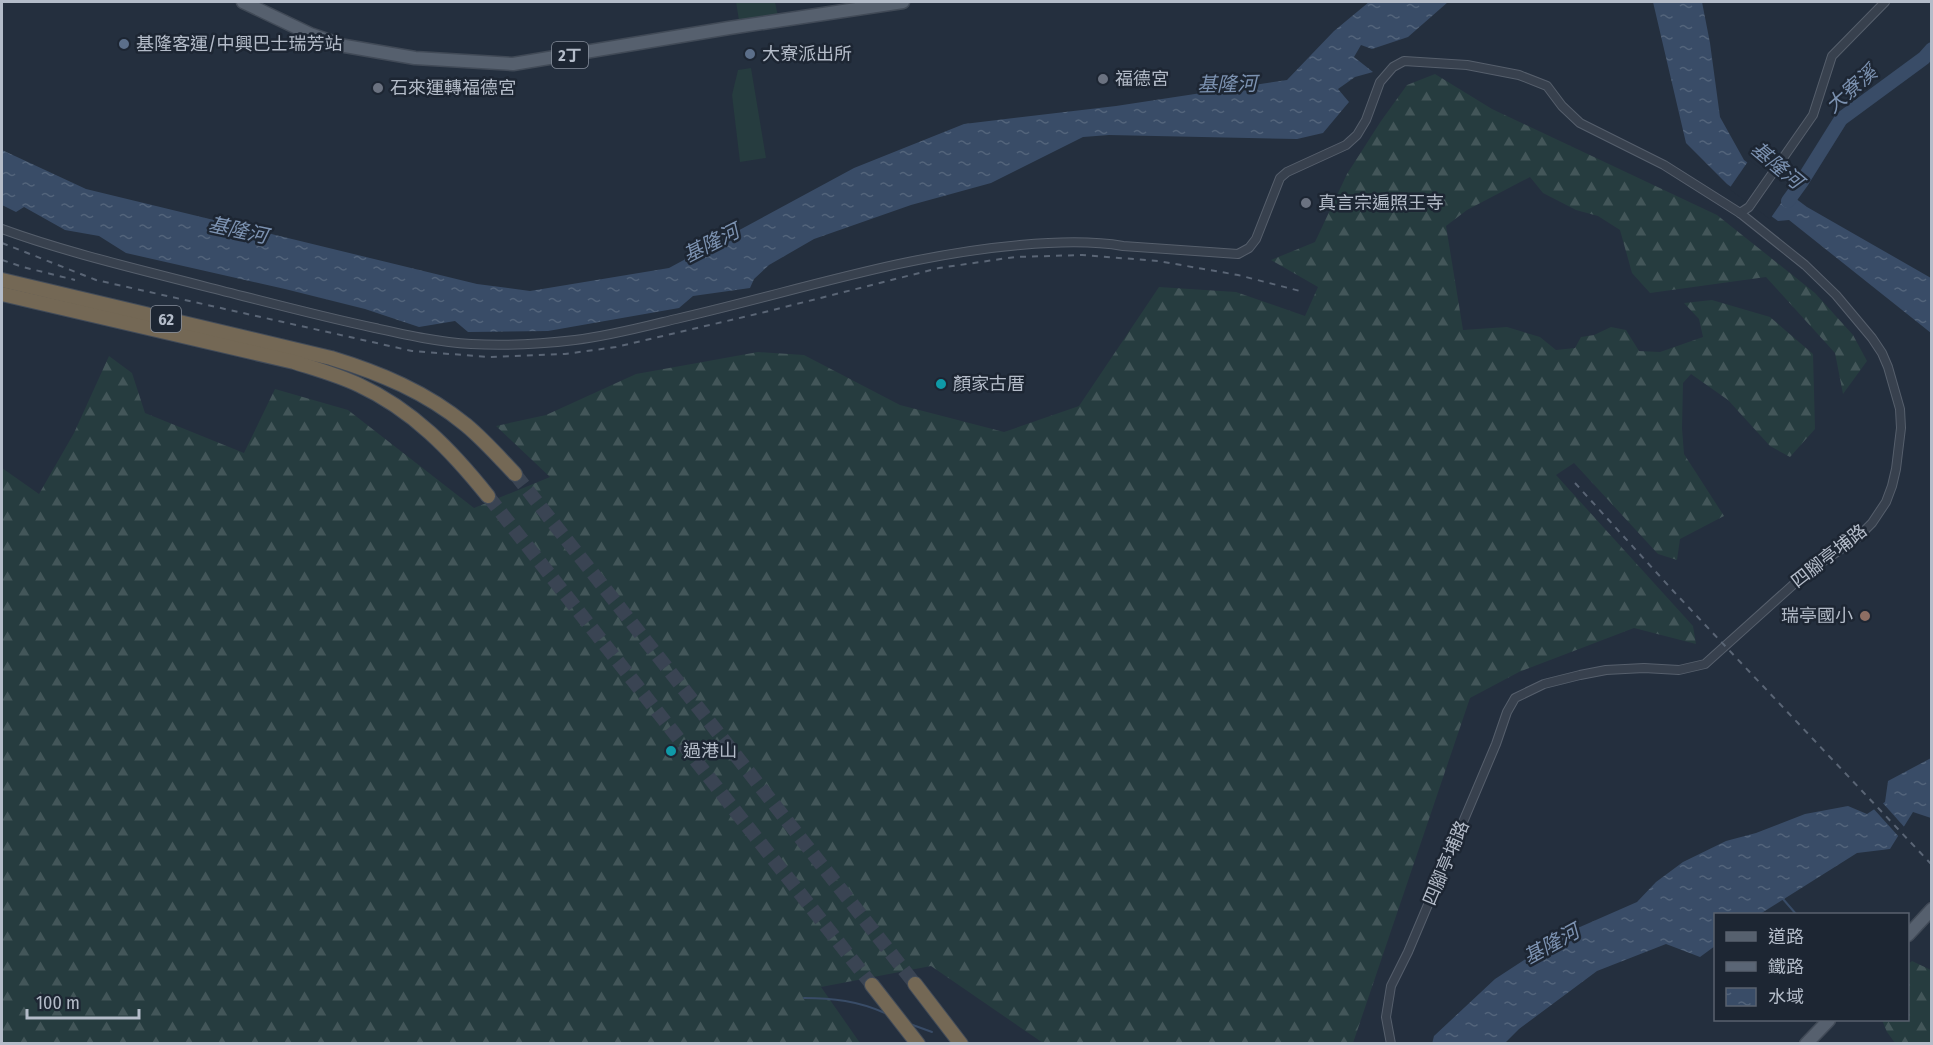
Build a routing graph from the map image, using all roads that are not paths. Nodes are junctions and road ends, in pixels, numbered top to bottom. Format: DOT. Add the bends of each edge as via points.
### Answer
graph roads {
  1 [pos="243,2"];
  2 [pos="903,2"];
  3 [pos="1886,2"];
  4 [pos="1740,213"];
  5 [pos="2,229"];
  6 [pos="2,280"];
  7 [pos="2,294"];
  8 [pos="515,474"];
  9 [pos="488,496"];
  10 [pos="1932,909"];
  11 [pos="1909,934"];
  12 [pos="915,984"];
  13 [pos="872,985"];
  14 [pos="1828,1021"];
  15 [pos="958,1040"];
  16 [pos="918,1044"];
  17 [pos="1391,1044"];
  18 [pos="1806,1044"];
  1 -- 2 [label="main road, 2丁" via="345,46 415,58 513,64"];
  3 -- 4 [label="street" via="1832,56 1812,115 1749,207"];
  4 -- 5 [label="street, 四腳亭埔路" via="1664,165 1580,123 1547,86 1519,75 1467,65 1404,61 1380,81 1357,135 1346,145 1280,178 1256,240 1238,254 1105,243 984,248 577,339 520,344 434,340 316,315 56,247"];
  4 -- 17 [label="street, 四腳亭埔路" via="1805,264 1836,295 1882,353 1900,409 1901,429 1886,502 1857,538 1803,575 1705,664 1679,670 1606,670 1544,684 1515,698 1422,920 1390,986 1386,1017"];
  6 -- 8 [label="highway, 62" via="362,367 447,410"];
  7 -- 9 [label="highway, 62" via="294,362 358,384 434,435"];
  10 -- 11 [label="main road"];
  12 -- 15 [label="highway"];
  13 -- 16 [label="highway"];
  14 -- 18 [label="main road"];
}
